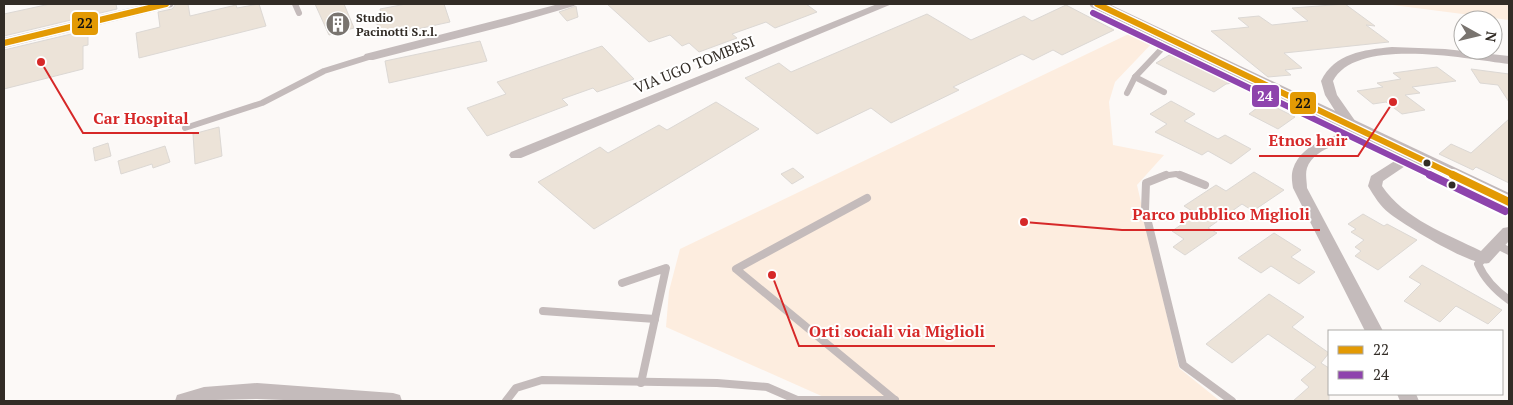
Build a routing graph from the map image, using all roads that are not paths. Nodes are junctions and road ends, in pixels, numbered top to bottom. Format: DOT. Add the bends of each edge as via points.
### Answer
graph roads {
  1 [pos="166,4"];
  2 [pos="296,4"];
  3 [pos="570,4"];
  4 [pos="886,4"];
  5 [pos="1097,4"];
  6 [pos="299,13"];
  7 [pos="1171,39"];
  8 [pos="4,43"];
  9 [pos="369,57"];
  10 [pos="1509,60"];
  11 [pos="1135,77"];
  12 [pos="1127,92"];
  13 [pos="1164,92"];
  14 [pos="185,128"];
  15 [pos="1358,128"];
  16 [pos="516,155"];
  17 [pos="1412,155"];
  18 [pos="1205,185"];
  19 [pos="867,198"];
  20 [pos="1509,202"];
  21 [pos="1509,232"];
  22 [pos="1503,248"];
  23 [pos="1483,259"];
  24 [pos="622,283"];
  25 [pos="1509,300"];
  26 [pos="543,311"];
  27 [pos="655,319"];
  28 [pos="1373,330"];
  29 [pos="641,383"];
  30 [pos="184,401"];
  31 [pos="393,401"];
  32 [pos="506,401"];
  33 [pos="1232,401"];
  1 -- 8 [label="street"];
  2 -- 6 [label="lane"];
  3 -- 9 [label="street"];
  4 -- 16 [label="street, VIA UGO TOMBESI"];
  5 -- 7 [label="street"];
  7 -- 11 [label="lane"];
  7 -- 15 [label="street"];
  9 -- 14 [label="lane" via="324,71 262,103"];
  10 -- 15 [label="street" via="1404,50 1351,58 1335,67 1327,81 1330,95"];
  11 -- 12 [label="lane"];
  11 -- 13 [label="lane"];
  15 -- 17 [label="street"];
  15 -- 28 [label="street" via="1308,154 1299,170 1300,188"];
  17 -- 20 [label="street"];
  17 -- 23 [label="street" via="1376,179 1379,196 1409,220"];
  18 -- 33 [label="lane" via="1176,173 1166,173 1146,183 1145,210 1183,365"];
  19 -- 29 [label="lane" via="736,269 895,400 797,400 767,387"];
  21 -- 22 [label="street"];
  22 -- 23 [label="street"];
  23 -- 25 [label="lane" via="1478,264 1481,274"];
  24 -- 27 [label="lane" via="666,268"];
  26 -- 27 [label="lane"];
  27 -- 29 [label="lane"];
  29 -- 32 [label="lane" via="542,380 516,388"];
  30 -- 31 [label="street" via="224,392 263,391"];
}
